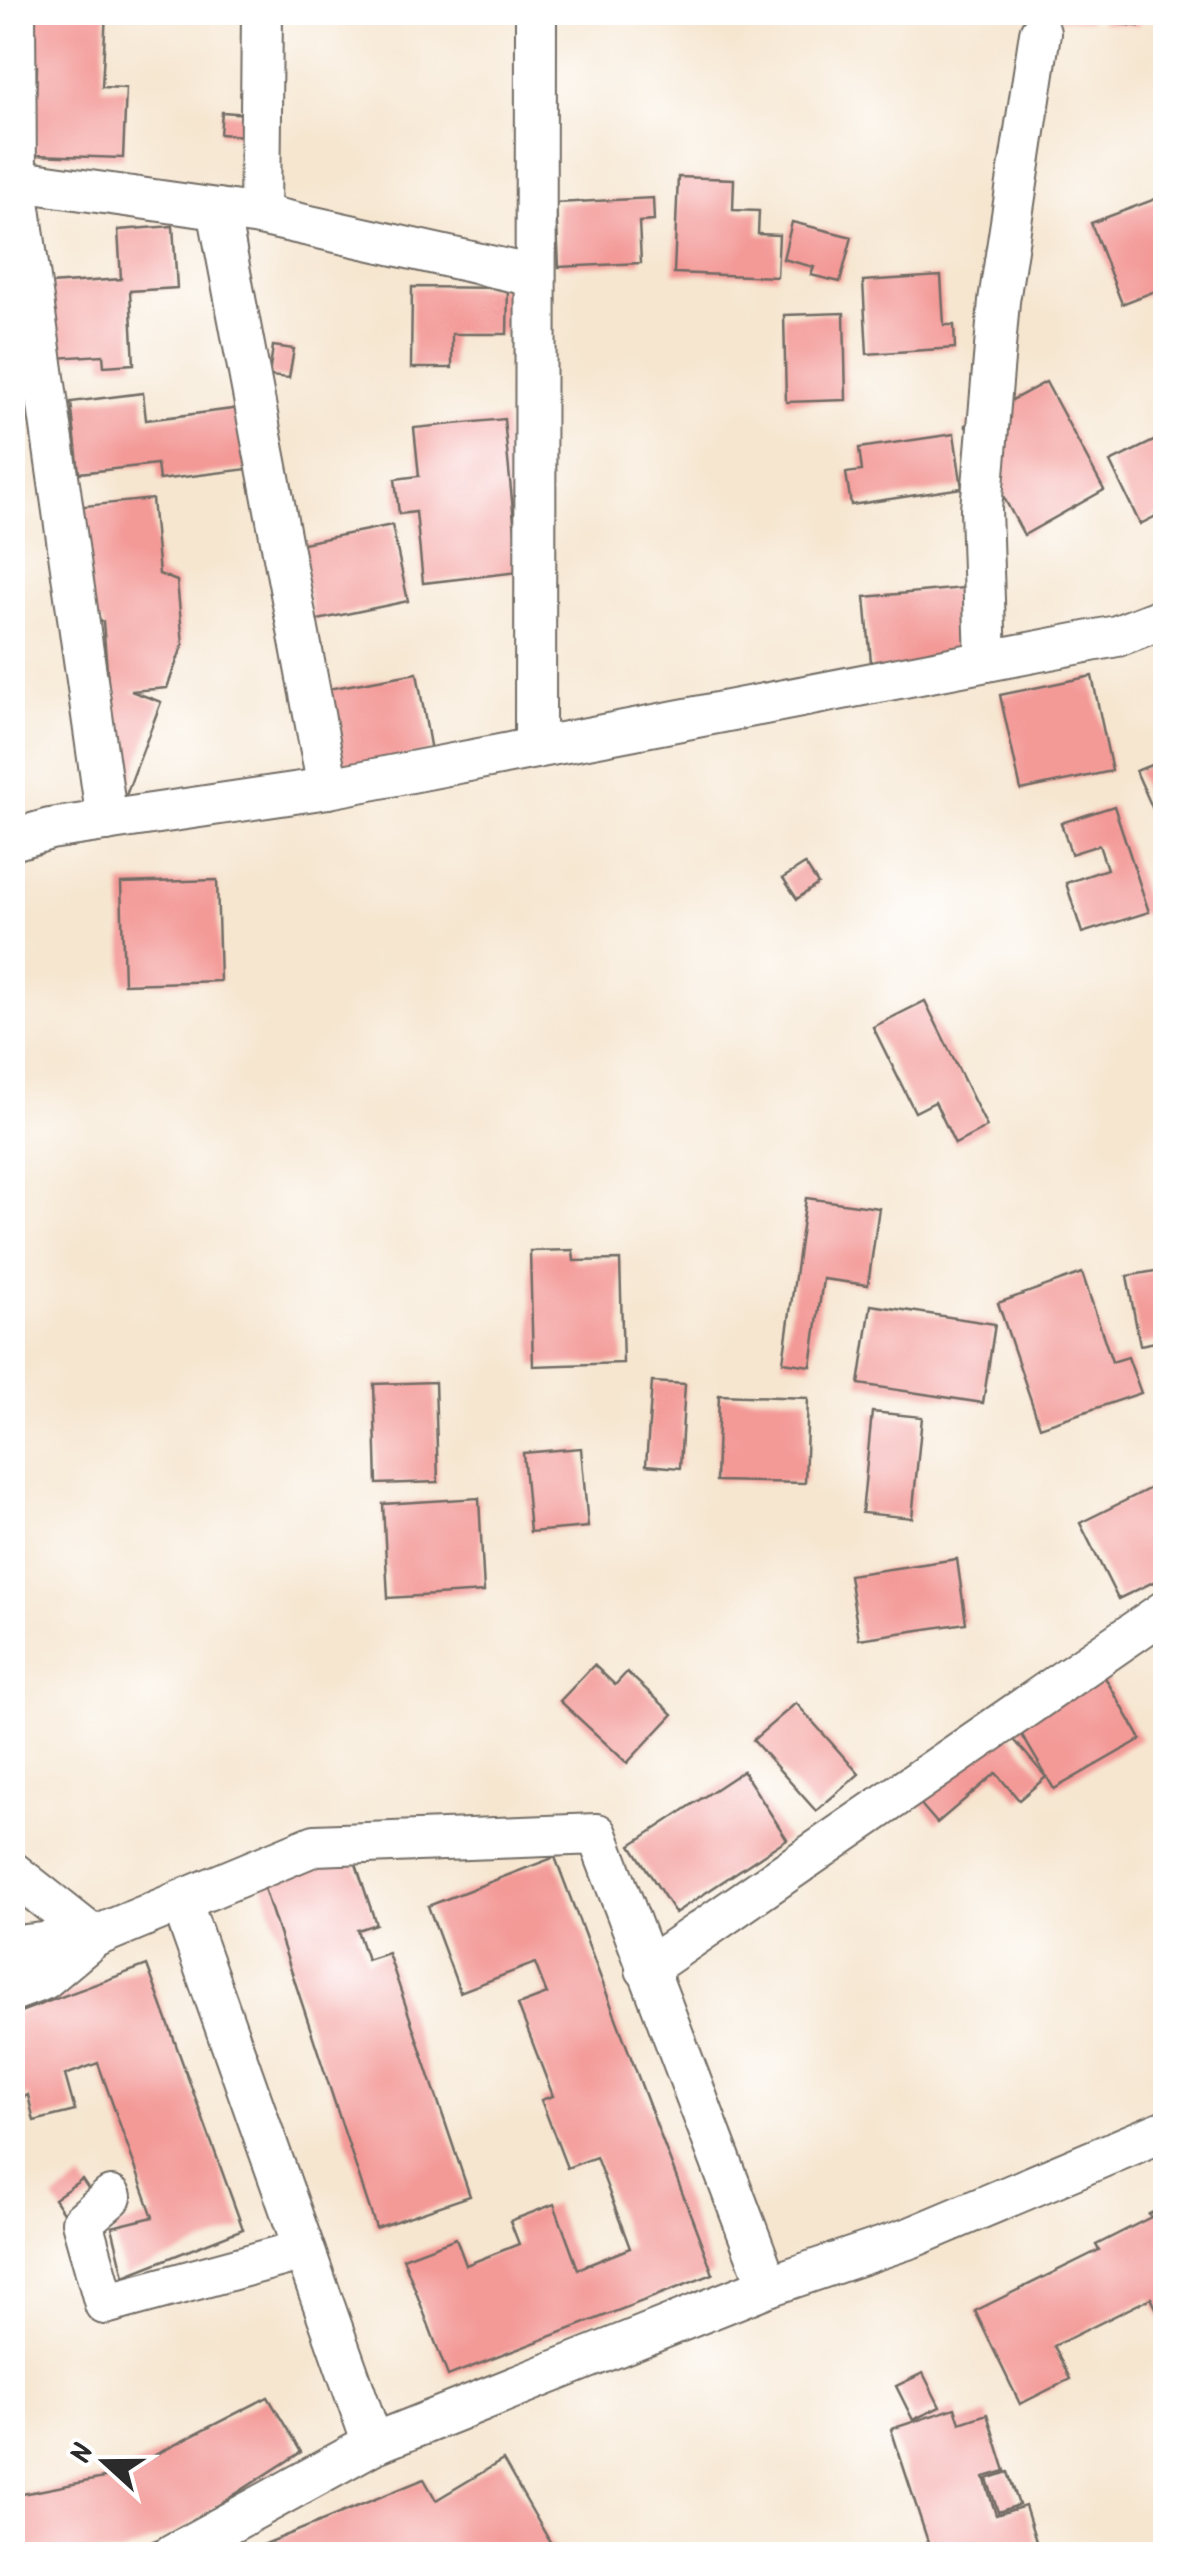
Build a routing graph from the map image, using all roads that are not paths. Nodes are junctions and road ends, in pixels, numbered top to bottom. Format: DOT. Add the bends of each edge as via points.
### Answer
graph roads {
  1 [pos="15,12"];
  2 [pos="262,12"];
  3 [pos="536,12"];
  4 [pos="1040,33"];
  5 [pos="14,180"];
  6 [pos="218,209"];
  7 [pos="260,215"];
  8 [pos="534,276"];
  9 [pos="1166,617"];
  10 [pos="986,661"];
  11 [pos="535,748"];
  12 [pos="328,788"];
  13 [pos="106,821"];
  14 [pos="12,840"];
  15 [pos="1166,1610"];
  16 [pos="12,1872"];
  17 [pos="181,1901"];
  18 [pos="94,1937"];
  19 [pos="12,1950"];
  20 [pos="646,1970"];
  21 [pos="12,1991"];
  22 [pos="1166,2130"];
  23 [pos="112,2198"];
  24 [pos="304,2250"];
  25 [pos="768,2286"];
  26 [pos="373,2444"];
  27 [pos="173,2554"];
  1 -- 5 [label="street"];
  2 -- 7 [label="street"];
  3 -- 8 [label="street"];
  4 -- 10 [label="street" via="999,301 989,415 981,510"];
  5 -- 6 [label="street"];
  5 -- 13 [label="street"];
  6 -- 7 [label="street"];
  6 -- 12 [label="street"];
  7 -- 8 [label="street"];
  8 -- 11 [label="street"];
  9 -- 10 [label="street" via="1117,636"];
  10 -- 11 [label="street"];
  11 -- 12 [label="street"];
  12 -- 13 [label="street"];
  13 -- 14 [label="street"];
  15 -- 20 [label="street"];
  16 -- 18 [label="street"];
  17 -- 18 [label="street"];
  17 -- 20 [label="street" via="314,1844 597,1834"];
  17 -- 24 [label="street"];
  18 -- 19 [label="street"];
  18 -- 21 [label="street" via="44,1978"];
  20 -- 25 [label="street"];
  22 -- 25 [label="street" via="910,2238"];
  23 -- 24 [label="street" via="82,2222 105,2304"];
  24 -- 26 [label="street"];
  25 -- 26 [label="street"];
  26 -- 27 [label="street"];
}
